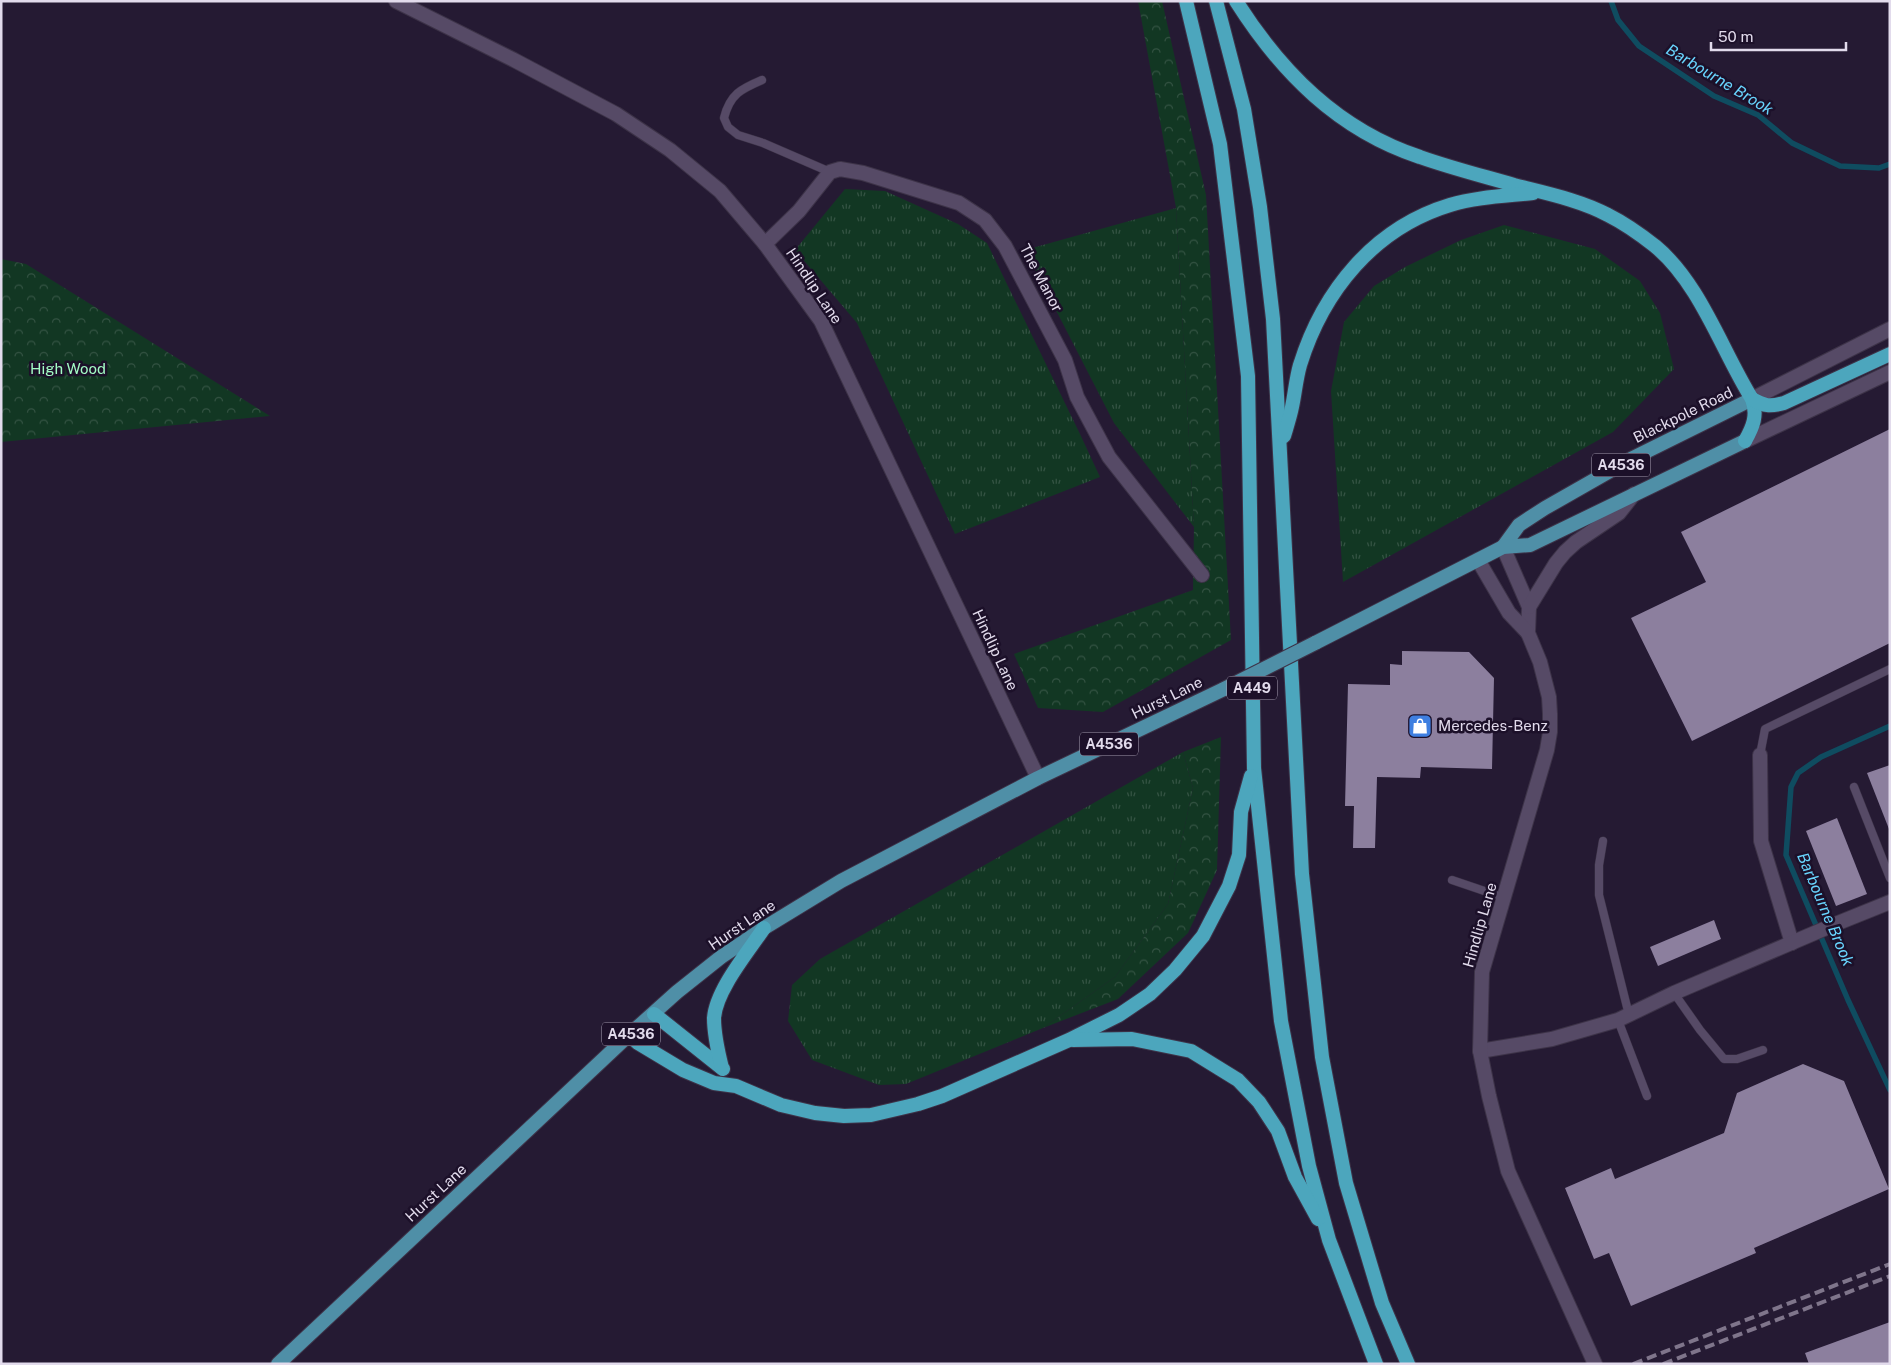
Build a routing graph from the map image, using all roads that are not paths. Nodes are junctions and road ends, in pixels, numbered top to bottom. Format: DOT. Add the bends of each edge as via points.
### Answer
graph roads {
  1 [pos="396,1"];
  2 [pos="1186,1"];
  3 [pos="1216,1"];
  4 [pos="1236,1"];
  5 [pos="762,80"];
  6 [pos="830,172"];
  7 [pos="1541,192"];
  8 [pos="766,244"];
  9 [pos="1890,328"];
  10 [pos="1890,354"];
  11 [pos="1890,372"];
  12 [pos="1752,399"];
  13 [pos="1745,441"];
  14 [pos="1281,449"];
  15 [pos="1634,494"];
  16 [pos="1503,547"];
  17 [pos="1478,560"];
  18 [pos="1202,575"];
  19 [pos="1529,607"];
  20 [pos="1528,633"];
  21 [pos="1315,643"];
  22 [pos="1890,668"];
  23 [pos="1760,755"];
  24 [pos="1254,768"];
  25 [pos="1038,778"];
  26 [pos="1854,787"];
  27 [pos="1603,841"];
  28 [pos="1890,878"];
  29 [pos="1452,880"];
  30 [pos="1505,898"];
  31 [pos="1890,902"];
  32 [pos="764,928"];
  33 [pos="1792,943"];
  34 [pos="1674,993"];
  35 [pos="654,1014"];
  36 [pos="1623,1017"];
  37 [pos="629,1035"];
  38 [pos="1069,1040"];
  39 [pos="1763,1050"];
  40 [pos="1480,1051"];
  41 [pos="722,1068"];
  42 [pos="736,1086"];
  43 [pos="1647,1096"];
  44 [pos="1329,1240"];
  45 [pos="278,1364"];
  46 [pos="1376,1364"];
  47 [pos="1408,1364"];
  48 [pos="1595,1364"];
  1 -- 8 [label="street, Hindlip Lane" via="616,114 670,150 720,191"];
  2 -- 24 [label="highway, A449" via="1220,144 1248,376"];
  3 -- 14 [label="highway, A449" via="1244,109 1260,207 1273,318"];
  4 -- 7 [label="highway" via="1279,61 1309,92 1345,120 1418,157"];
  5 -- 6 [label="lane" via="741,89 731,100 724,118 728,127 738,135"];
  6 -- 8 [label="street" via="799,211"];
  6 -- 18 [label="street, The Manor" via="840,169 863,173 959,203 985,220 1006,246 1065,360 1078,397 1109,457"];
  7 -- 12 [label="highway" via="1607,214 1656,247 1697,297"];
  7 -- 14 [label="highway" via="1451,204 1403,225 1361,258 1339,284 1309,340 1299,367"];
  8 -- 25 [label="street, Hindlip Lane" via="821,321"];
  9 -- 12 [label="street, Blackpole Road"];
  10 -- 12 [label="highway" via="1784,404 1771,407"];
  11 -- 13 [label="street, Blackpole Road"];
  12 -- 13 [label="highway" via="1755,416"];
  12 -- 16 [label="main road, Blackpole Road / A4536" via="1631,459 1544,508 1519,525"];
  13 -- 15 [label="main road, Blackpole Road / A4536"];
  14 -- 47 [label="highway, A449" via="1302,874 1322,1057 1346,1183 1382,1303"];
  15 -- 16 [label="main road, Blackpole Road / A4536" via="1530,545"];
  15 -- 19 [label="street" via="1619,513 1565,552"];
  16 -- 17 [label="main road, Blackpole Road / A4536"];
  16 -- 19 [label="street, Hindlip Lane"];
  17 -- 20 [label="street, Hindlip Lane" via="1509,612"];
  17 -- 21 [label="main road, Blackpole Road / A4536"];
  19 -- 20 [label="street, Hindlip Lane"];
  20 -- 30 [label="street, Hindlip Lane" via="1549,697 1550,732"];
  21 -- 25 [label="main road, Hurst Lane / A4536, bridge"];
  22 -- 23 [label="lane" via="1765,729"];
  23 -- 33 [label="street" via="1761,841"];
  24 -- 38 [label="highway" via="1241,812 1239,855 1229,886 1203,936 1150,994 1120,1015"];
  24 -- 44 [label="highway, A449" via="1281,1021 1309,1166"];
  25 -- 32 [label="main road, Hurst Lane / A4536" via="841,881"];
  26 -- 28 [label="lane"];
  27 -- 36 [label="lane" via="1599,895"];
  29 -- 30 [label="lane"];
  30 -- 40 [label="street, Hindlip Lane" via="1482,972"];
  31 -- 33 [label="street"];
  32 -- 35 [label="main road, Hurst Lane / A4536" via="721,957"];
  32 -- 41 [label="highway" via="724,986 718,1001 714,1017 715,1034"];
  33 -- 34 [label="street"];
  34 -- 36 [label="street"];
  34 -- 39 [label="lane" via="1724,1060"];
  35 -- 37 [label="main road, Hurst Lane / A4536"];
  35 -- 41 [label="highway"];
  36 -- 40 [label="street" via="1552,1039"];
  36 -- 43 [label="lane"];
  37 -- 42 [label="highway" via="683,1070 714,1083"];
  37 -- 45 [label="main road, Hurst Lane / A4536"];
  38 -- 42 [label="highway" via="942,1096 871,1115 815,1113 781,1105"];
  38 -- 44 [label="highway" via="1132,1039 1191,1051 1238,1080 1259,1102 1278,1132 1295,1177"];
  40 -- 48 [label="street, Hindlip Lane" via="1508,1171"];
  41 -- 42 [label="highway"];
  44 -- 46 [label="highway, A449"];
}
